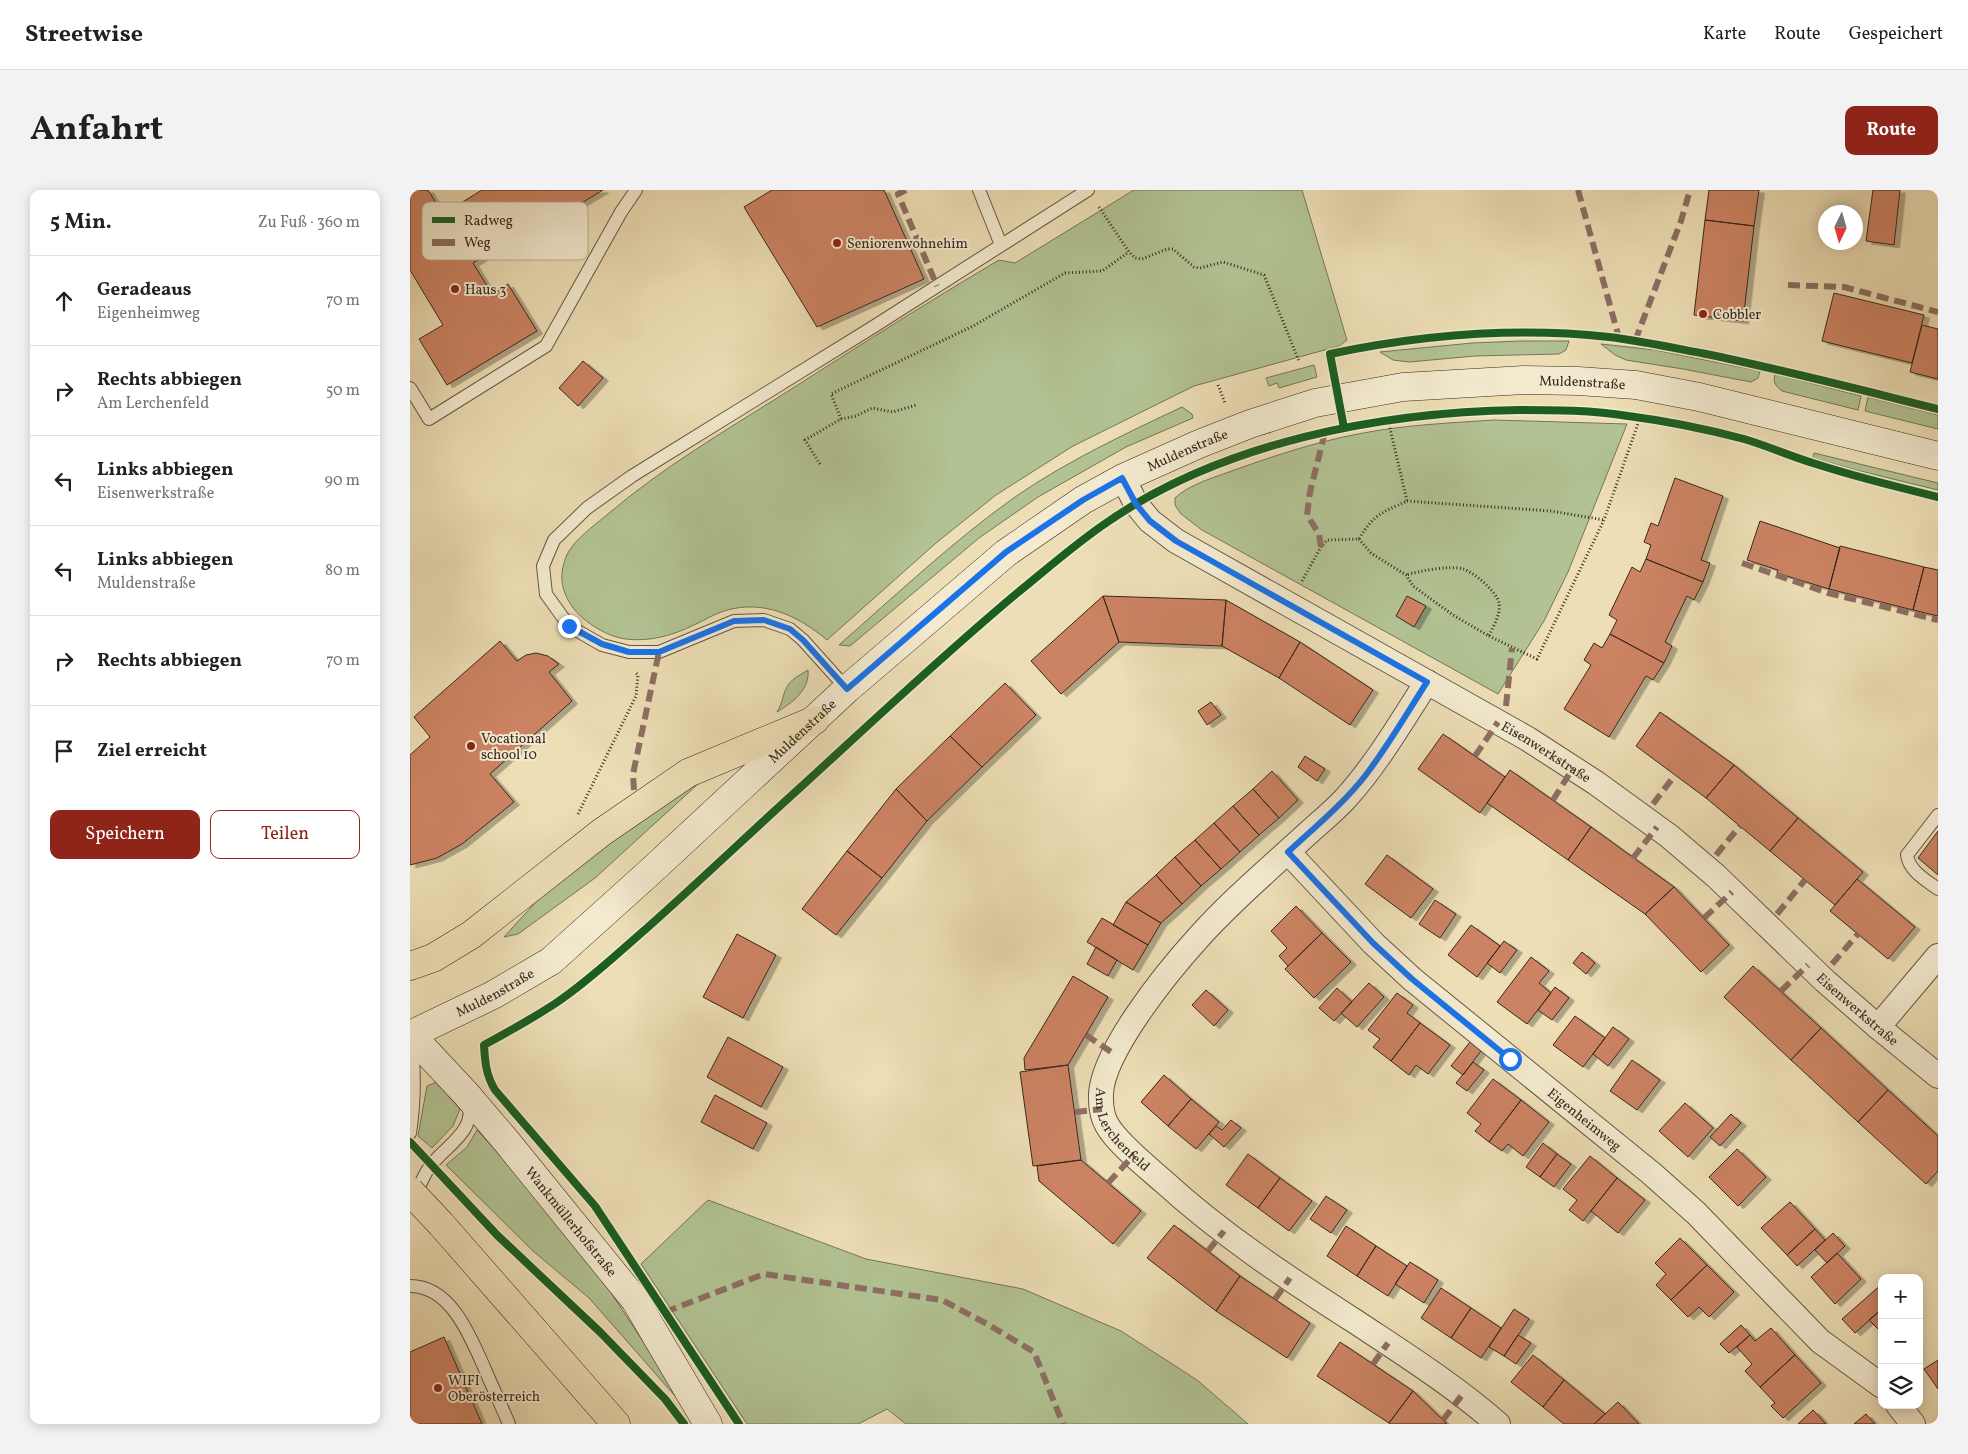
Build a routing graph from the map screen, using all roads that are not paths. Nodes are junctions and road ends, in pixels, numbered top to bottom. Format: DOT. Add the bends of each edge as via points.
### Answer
graph roads {
  1 [pos="636,190"];
  2 [pos="979,190"];
  3 [pos="1088,190"];
  4 [pos="1001,245"];
  5 [pos="410,388"];
  6 [pos="1938,456"];
  7 [pos="1122,478"];
  8 [pos="1427,682"];
  9 [pos="847,689"];
  10 [pos="815,720"];
  11 [pos="1938,814"];
  12 [pos="1288,852"];
  13 [pos="1938,889"];
  14 [pos="1938,956"];
  15 [pos="410,966"];
  16 [pos="1878,1027"];
  17 [pos="411,1035"];
  18 [pos="1938,1076"];
  19 [pos="467,1095"];
  20 [pos="410,1133"];
  21 [pos="410,1191"];
  22 [pos="410,1208"];
  23 [pos="410,1286"];
  24 [pos="1878,1383"];
  25 [pos="1901,1409"];
  26 [pos="509,1424"];
  27 [pos="616,1424"];
  28 [pos="708,1424"];
  29 [pos="1498,1424"];
  30 [pos="1913,1424"];
  1 -- 5 [label="lane" via="546,346 429,419"];
  2 -- 4 [label="lane"];
  3 -- 4 [label="lane"];
  4 -- 9 [label="lane" via="624,482 587,508 554,540 543,566 546,594 569,626 602,644 629,652 659,652 734,621 764,620 790,629"];
  6 -- 7 [label="main road, Muldenstraße" via="1746,408 1636,385 1524,380 1403,387 1315,403 1207,441"];
  7 -- 8 [label="street, Eisenwerkstraße" via="1150,521 1176,541"];
  7 -- 9 [label="main road, Muldenstraße" via="1006,552"];
  8 -- 12 [label="street, Am Lerchenfeld" via="1364,777"];
  8 -- 16 [label="street, Eisenwerkstraße" via="1528,739 1669,836"];
  9 -- 10 [label="main road, Muldenstraße"];
  10 -- 15 [label="main road" via="688,773 602,832 471,935 433,958"];
  10 -- 17 [label="main road, Muldenstraße" via="551,961 493,995"];
  11 -- 13 [label="lane" via="1907,855 1912,869"];
  12 -- 24 [label="street, Eigenheimweg" via="1373,943 1412,979 1651,1173 1696,1213 1820,1341"];
  12 -- 29 [label="street, Am Lerchenfeld" via="1198,938 1142,1010 1105,1074 1100,1096 1107,1125 1175,1192 1224,1231 1413,1360"];
  14 -- 16 [label="street"];
  16 -- 18 [label="street, Eisenwerkstraße"];
  17 -- 19 [label="main road, Wankmüllerhofstraße"];
  17 -- 20 [label="lane" via="415,1101"];
  19 -- 22 [label="lane" via="471,1112 463,1134 428,1169"];
  19 -- 28 [label="main road, Wankmüllerhofstraße" via="635,1300"];
  21 -- 27 [label="main road, bridge"];
  23 -- 26 [label="lane" via="418,1286 441,1298 457,1313 468,1330"];
  25 -- 30 [label="street"];
}
